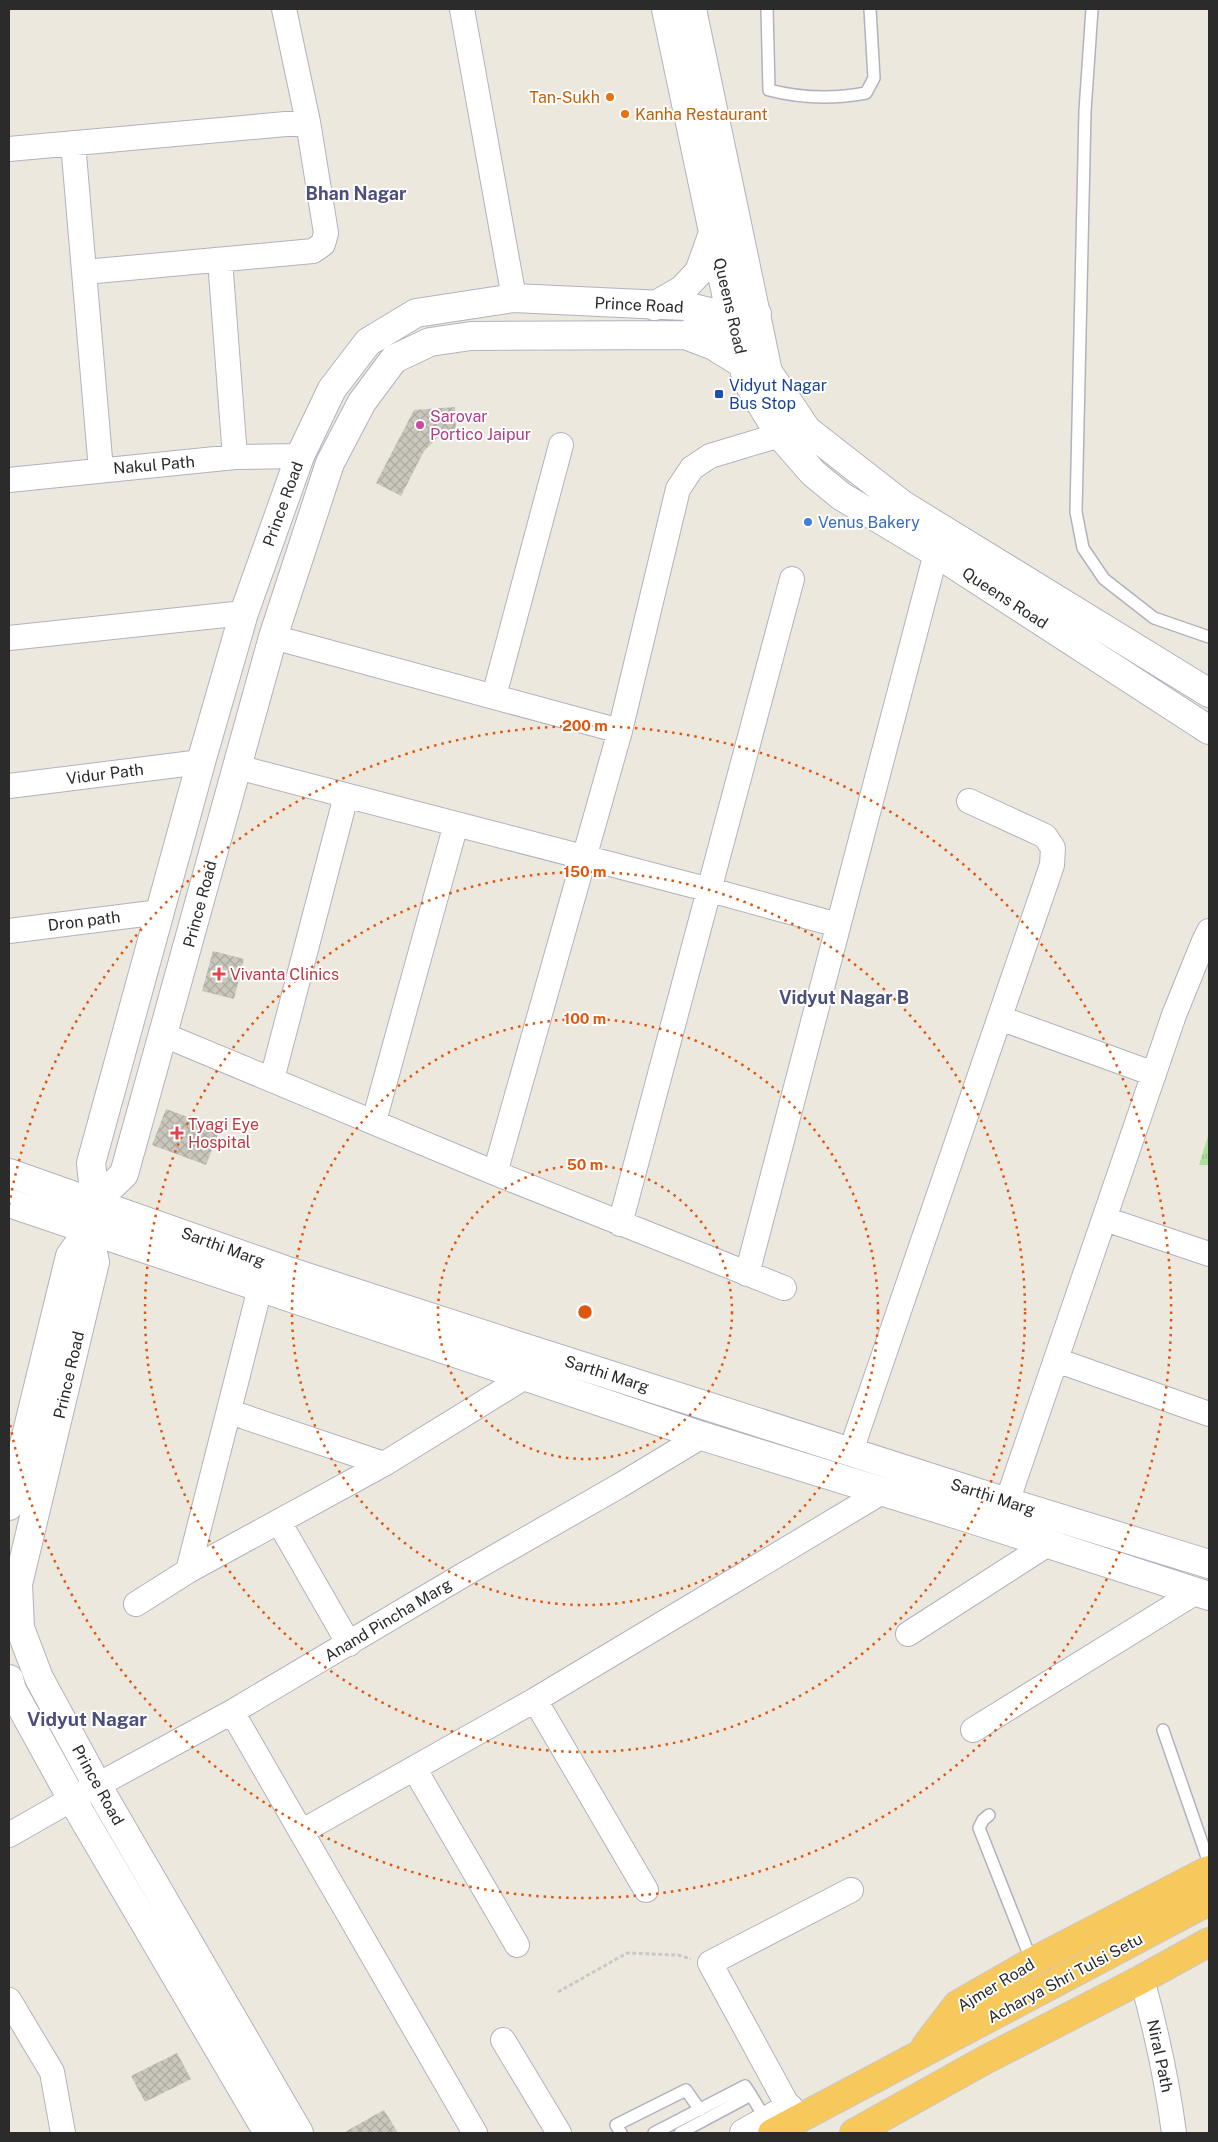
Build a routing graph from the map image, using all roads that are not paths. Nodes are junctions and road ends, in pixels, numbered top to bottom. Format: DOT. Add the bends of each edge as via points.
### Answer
graph roads {
  1 [pos="284,9"];
  2 [pos="462,9"];
  3 [pos="666,9"];
  4 [pos="692,9"];
  5 [pos="767,9"];
  6 [pos="870,9"];
  7 [pos="1092,9"];
  8 [pos="308,122"];
  9 [pos="73,143"];
  10 [pos="9,149"];
  11 [pos="713,232"];
  12 [pos="220,260"];
  13 [pos="84,272"];
  14 [pos="514,298"];
  15 [pos="654,306"];
  16 [pos="744,316"];
  17 [pos="685,335"];
  18 [pos="743,364"];
  19 [pos="780,435"];
  20 [pos="561,445"];
  21 [pos="300,456"];
  22 [pos="235,457"];
  23 [pos="101,470"];
  24 [pos="9,480"];
  25 [pos="936,553"];
  26 [pos="792,579"];
  27 [pos="244,613"];
  28 [pos="274,637"];
  29 [pos="1209,637"];
  30 [pos="9,638"];
  31 [pos="1164,664"];
  32 [pos="1150,692"];
  33 [pos="1209,693"];
  34 [pos="494,696"];
  35 [pos="1209,730"];
  36 [pos="620,731"];
  37 [pos="201,762"];
  38 [pos="237,767"];
  39 [pos="9,786"];
  40 [pos="346,796"];
  41 [pos="969,801"];
  42 [pos="456,824"];
  43 [pos="584,858"];
  44 [pos="710,890"];
  45 [pos="160,912"];
  46 [pos="838,925"];
  47 [pos="9,930"];
  48 [pos="1207,940"];
  49 [pos="1000,1018"];
  50 [pos="164,1035"];
  51 [pos="1154,1074"];
  52 [pos="272,1078"];
  53 [pos="374,1121"];
  54 [pos="9,1173"];
  55 [pos="495,1173"];
  56 [pos="95,1202"];
  57 [pos="9,1204"];
  58 [pos="1105,1218"];
  59 [pos="620,1224"];
  60 [pos="88,1232"];
  61 [pos="1209,1254"];
  62 [pos="747,1274"];
  63 [pos="260,1288"];
  64 [pos="784,1288"];
  65 [pos="510,1343"];
  66 [pos="1056,1360"];
  67 [pos="514,1373"];
  68 [pos="712,1408"];
  69 [pos="230,1412"];
  70 [pos="1209,1414"];
  71 [pos="702,1436"];
  72 [pos="852,1453"];
  73 [pos="384,1464"];
  74 [pos="890,1464"];
  75 [pos="882,1492"];
  76 [pos="10,1496"];
  77 [pos="1007,1502"];
  78 [pos="279,1522"];
  79 [pos="1048,1544"];
  80 [pos="1209,1564"];
  81 [pos="188,1572"];
  82 [pos="1202,1594"];
  83 [pos="136,1604"];
  84 [pos="908,1634"];
  85 [pos="350,1644"];
  86 [pos="10,1687"];
  87 [pos="536,1700"];
  88 [pos="232,1712"];
  89 [pos="973,1730"];
  90 [pos="1163,1730"];
  91 [pos="414,1768"];
  92 [pos="97,1785"];
  93 [pos="72,1799"];
  94 [pos="989,1815"];
  95 [pos="301,1832"];
  96 [pos="9,1835"];
  97 [pos="1209,1863"];
  98 [pos="1209,1870"];
  99 [pos="646,1890"];
  100 [pos="851,1890"];
  101 [pos="1209,1901"];
  102 [pos="1209,1942"];
  103 [pos="517,1944"];
  104 [pos="1032,1962"];
  105 [pos="1142,1979"];
  106 [pos="9,2001"];
  107 [pos="503,2040"];
  108 [pos="920,2054"];
  109 [pos="751,2094"];
  110 [pos="700,2110"];
  111 [pos="773,2125"];
  112 [pos="57,2131"];
  113 [pos="268,2133"];
  114 [pos="298,2133"];
  115 [pos="475,2133"];
  116 [pos="559,2133"];
  117 [pos="621,2133"];
  118 [pos="654,2133"];
  119 [pos="680,2133"];
  120 [pos="854,2133"];
  121 [pos="1174,2133"];
  1 -- 8 [label="street"];
  2 -- 14 [label="street"];
  3 -- 11 [label="street, Queens Road"];
  4 -- 16 [label="street, Queens Road"];
  5 -- 6 [label="lane" via="769,90 821,97 866,93 874,78"];
  7 -- 29 [label="lane" via="1085,111 1076,512 1083,548 1104,579 1154,618"];
  8 -- 9 [label="street"];
  8 -- 12 [label="street" via="326,233 323,244 313,251"];
  9 -- 10 [label="street"];
  9 -- 13 [label="street"];
  11 -- 15 [label="street" via="699,272 682,290"];
  11 -- 16 [label="street, Queens Road"];
  12 -- 13 [label="street"];
  12 -- 22 [label="street"];
  13 -- 23 [label="street"];
  14 -- 15 [label="street, Prince Road"];
  14 -- 21 [label="street, Prince Road" via="416,313 368,342 332,389"];
  15 -- 16 [label="street, Prince Road" via="684,306"];
  16 -- 17 [label="street, Prince Road"];
  16 -- 18 [label="street, Queens Road"];
  16 -- 31 [label="street, Queens Road" via="768,372 807,430 903,505"];
  17 -- 18 [label="street" via="714,346"];
  17 -- 28 [label="street, Prince Road" via="472,336 430,342 394,359 362,402 330,463"];
  18 -- 19 [label="street, Queens Road" via="747,381"];
  19 -- 25 [label="street, Queens Road" via="813,473 841,496"];
  19 -- 36 [label="street" via="710,456 692,468 678,489"];
  20 -- 34 [label="street"];
  21 -- 22 [label="street, Nakul Path"];
  21 -- 27 [label="street, Prince Road"];
  22 -- 23 [label="street, Nakul Path"];
  23 -- 24 [label="street, Nakul Path"];
  25 -- 32 [label="street, Queens Road"];
  25 -- 46 [label="street"];
  26 -- 44 [label="street"];
  27 -- 30 [label="street"];
  27 -- 37 [label="street, Prince Road"];
  28 -- 34 [label="street"];
  28 -- 38 [label="street, Prince Road"];
  31 -- 32 [label="street"];
  31 -- 33 [label="street, Queens Road"];
  32 -- 35 [label="street, Queens Road"];
  34 -- 36 [label="street"];
  36 -- 43 [label="street"];
  37 -- 39 [label="street, Vidur Path"];
  37 -- 45 [label="street, Prince Road"];
  38 -- 40 [label="street"];
  38 -- 50 [label="street, Prince Road"];
  40 -- 42 [label="street"];
  40 -- 52 [label="street"];
  41 -- 49 [label="street" via="1045,836 1053,848 1052,865"];
  42 -- 43 [label="street"];
  42 -- 53 [label="street"];
  43 -- 44 [label="street"];
  43 -- 55 [label="street"];
  44 -- 46 [label="street"];
  44 -- 59 [label="street"];
  45 -- 47 [label="street, Dron path"];
  45 -- 56 [label="street, Prince Road" via="91,1163"];
  46 -- 62 [label="street"];
  48 -- 51 [label="street"];
  49 -- 51 [label="street"];
  49 -- 72 [label="street"];
  50 -- 52 [label="street"];
  50 -- 56 [label="street, Prince Road" via="124,1174"];
  51 -- 58 [label="street"];
  52 -- 53 [label="street"];
  53 -- 55 [label="street"];
  54 -- 56 [label="street, Sarthi Marg"];
  55 -- 59 [label="street"];
  56 -- 60 [label="street, Prince Road"];
  56 -- 65 [label="street, Sarthi Marg" via="285,1270"];
  57 -- 60 [label="street"];
  58 -- 61 [label="street"];
  58 -- 66 [label="street"];
  59 -- 62 [label="street"];
  60 -- 63 [label="street"];
  60 -- 76 [label="street, Prince Road" via="70,1256"];
  60 -- 92 [label="street, Prince Road" via="95,1262 18,1584 20,1628 39,1678"];
  62 -- 64 [label="street"];
  63 -- 67 [label="street"];
  63 -- 69 [label="street"];
  65 -- 67 [label="street"];
  65 -- 68 [label="street, Sarthi Marg"];
  66 -- 70 [label="street"];
  66 -- 77 [label="street"];
  67 -- 71 [label="street"];
  67 -- 73 [label="street"];
  68 -- 71 [label="street"];
  68 -- 72 [label="street, Sarthi Marg"];
  69 -- 73 [label="street"];
  69 -- 81 [label="street"];
  71 -- 75 [label="street"];
  71 -- 85 [label="street, Anand Pincha Marg"];
  72 -- 74 [label="street, Sarthi Marg"];
  73 -- 78 [label="street"];
  74 -- 75 [label="street"];
  74 -- 77 [label="street, Sarthi Marg"];
  75 -- 79 [label="street"];
  75 -- 87 [label="street"];
  77 -- 80 [label="street, Sarthi Marg"];
  78 -- 81 [label="street"];
  78 -- 85 [label="street"];
  79 -- 82 [label="street"];
  79 -- 84 [label="street"];
  81 -- 83 [label="street"];
  82 -- 89 [label="street"];
  85 -- 88 [label="street, Anand Pincha Marg"];
  86 -- 93 [label="street, Prince Road"];
  87 -- 91 [label="street"];
  87 -- 99 [label="street"];
  88 -- 92 [label="street, Anand Pincha Marg"];
  88 -- 95 [label="street"];
  90 -- 97 [label="lane"];
  91 -- 95 [label="street"];
  91 -- 103 [label="street"];
  92 -- 93 [label="street, Anand Pincha Marg"];
  92 -- 114 [label="street, Prince Road"];
  93 -- 96 [label="street, Anand Pincha Marg"];
  93 -- 113 [label="street, Prince Road"];
  94 -- 104 [label="lane" via="980,1828"];
  95 -- 115 [label="street"];
  98 -- 104 [label="highway, Ajmer Road"];
  100 -- 111 [label="street" via="710,1963"];
  101 -- 108 [label="highway, Acharya Shri Tulsi Setu"];
  102 -- 105 [label="highway"];
  104 -- 108 [label="highway, Ajmer Road" via="957,2005"];
  105 -- 120 [label="highway" via="985,2060"];
  105 -- 121 [label="street, Niral Path" via="1162,2056"];
  106 -- 112 [label="street" via="52,2072"];
  107 -- 116 [label="street"];
  108 -- 111 [label="highway, Ajmer Road"];
  109 -- 110 [label="lane" via="745,2086"];
  109 -- 111 [label="lane"];
  109 -- 119 [label="lane"];
  110 -- 117 [label="lane" via="686,2090 616,2125"];
  110 -- 118 [label="lane"];
}
